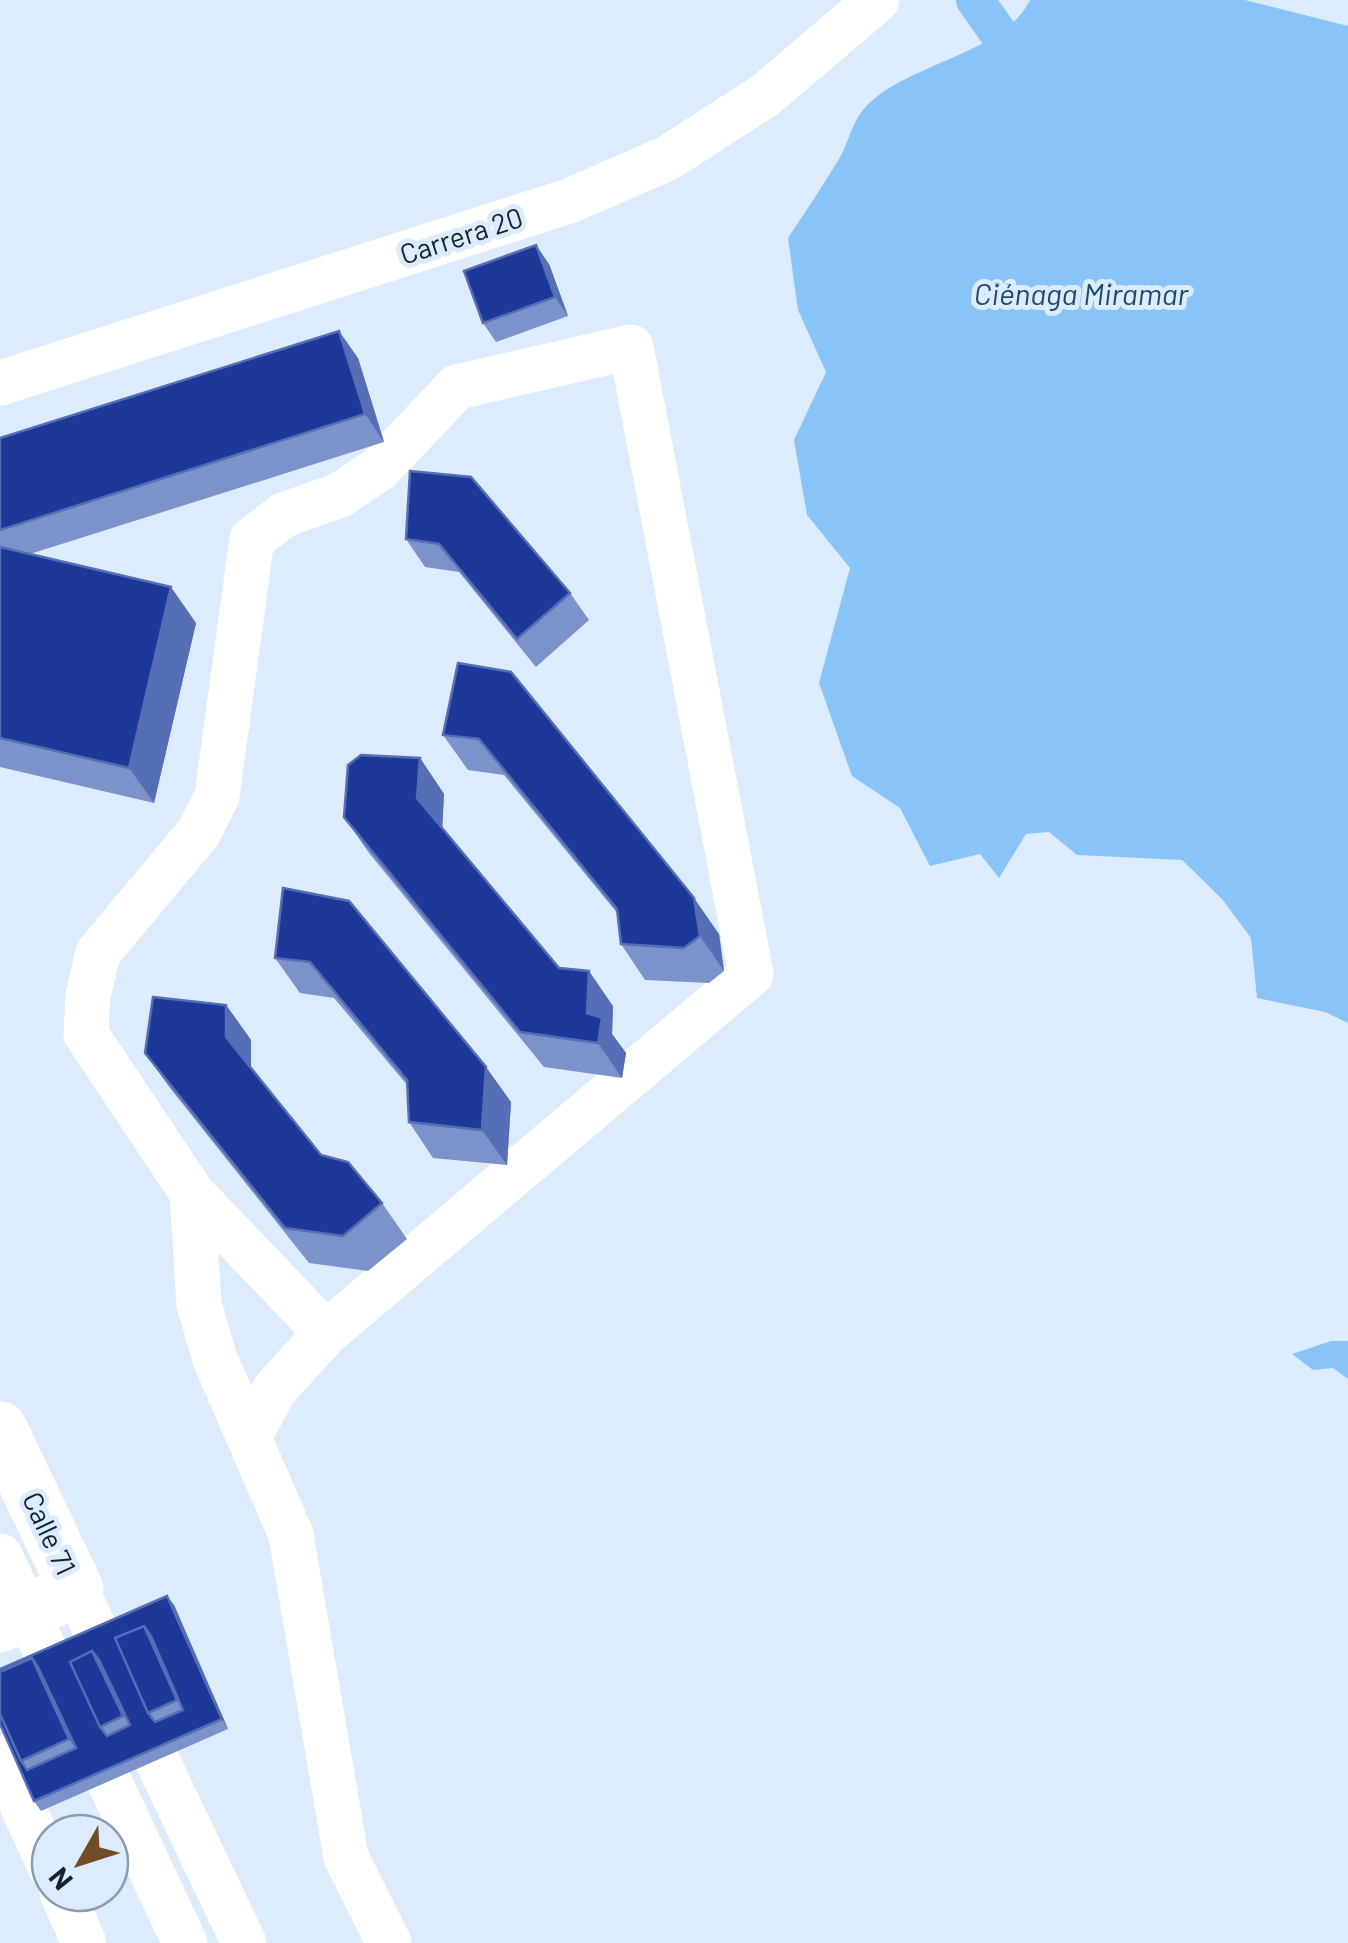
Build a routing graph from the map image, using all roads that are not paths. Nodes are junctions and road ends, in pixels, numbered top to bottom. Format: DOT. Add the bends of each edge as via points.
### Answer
graph roads {
  1 [pos="878,0"];
  2 [pos="0,383"];
  3 [pos="192,1193"];
  4 [pos="326,1333"];
  5 [pos="0,1428"];
  6 [pos="250,1435"];
  7 [pos="0,1556"];
  8 [pos="76,1589"];
  9 [pos="26,1632"];
  10 [pos="98,1638"];
  11 [pos="0,1756"];
  12 [pos="157,1760"];
  13 [pos="110,1781"];
  14 [pos="30,1823"];
  15 [pos="71,1913"];
  16 [pos="84,1943"];
  17 [pos="185,1943"];
  18 [pos="244,1943"];
  19 [pos="389,1943"];
  1 -- 2 [label="street, Carrera 20" via="764,96 668,158 569,200"];
  3 -- 4 [label="street"];
  3 -- 4 [label="street" via="86,1034 88,996 98,953 199,832 217,796 252,539 284,515 340,495 379,470 457,387 630,347 751,974"];
  3 -- 6 [label="street" via="200,1304 215,1359"];
  4 -- 6 [label="street" via="275,1389"];
  5 -- 8 [label="main road, Calle 71"];
  6 -- 19 [label="street" via="304,1590 346,1857"];
  7 -- 9 [label="street, Calle 71"];
  8 -- 9 [label="main road"];
  8 -- 10 [label="street, Calle 71"];
  11 -- 14 [label="street"];
  12 -- 18 [label="street"];
  13 -- 17 [label="street"];
  15 -- 16 [label="street"];
}
